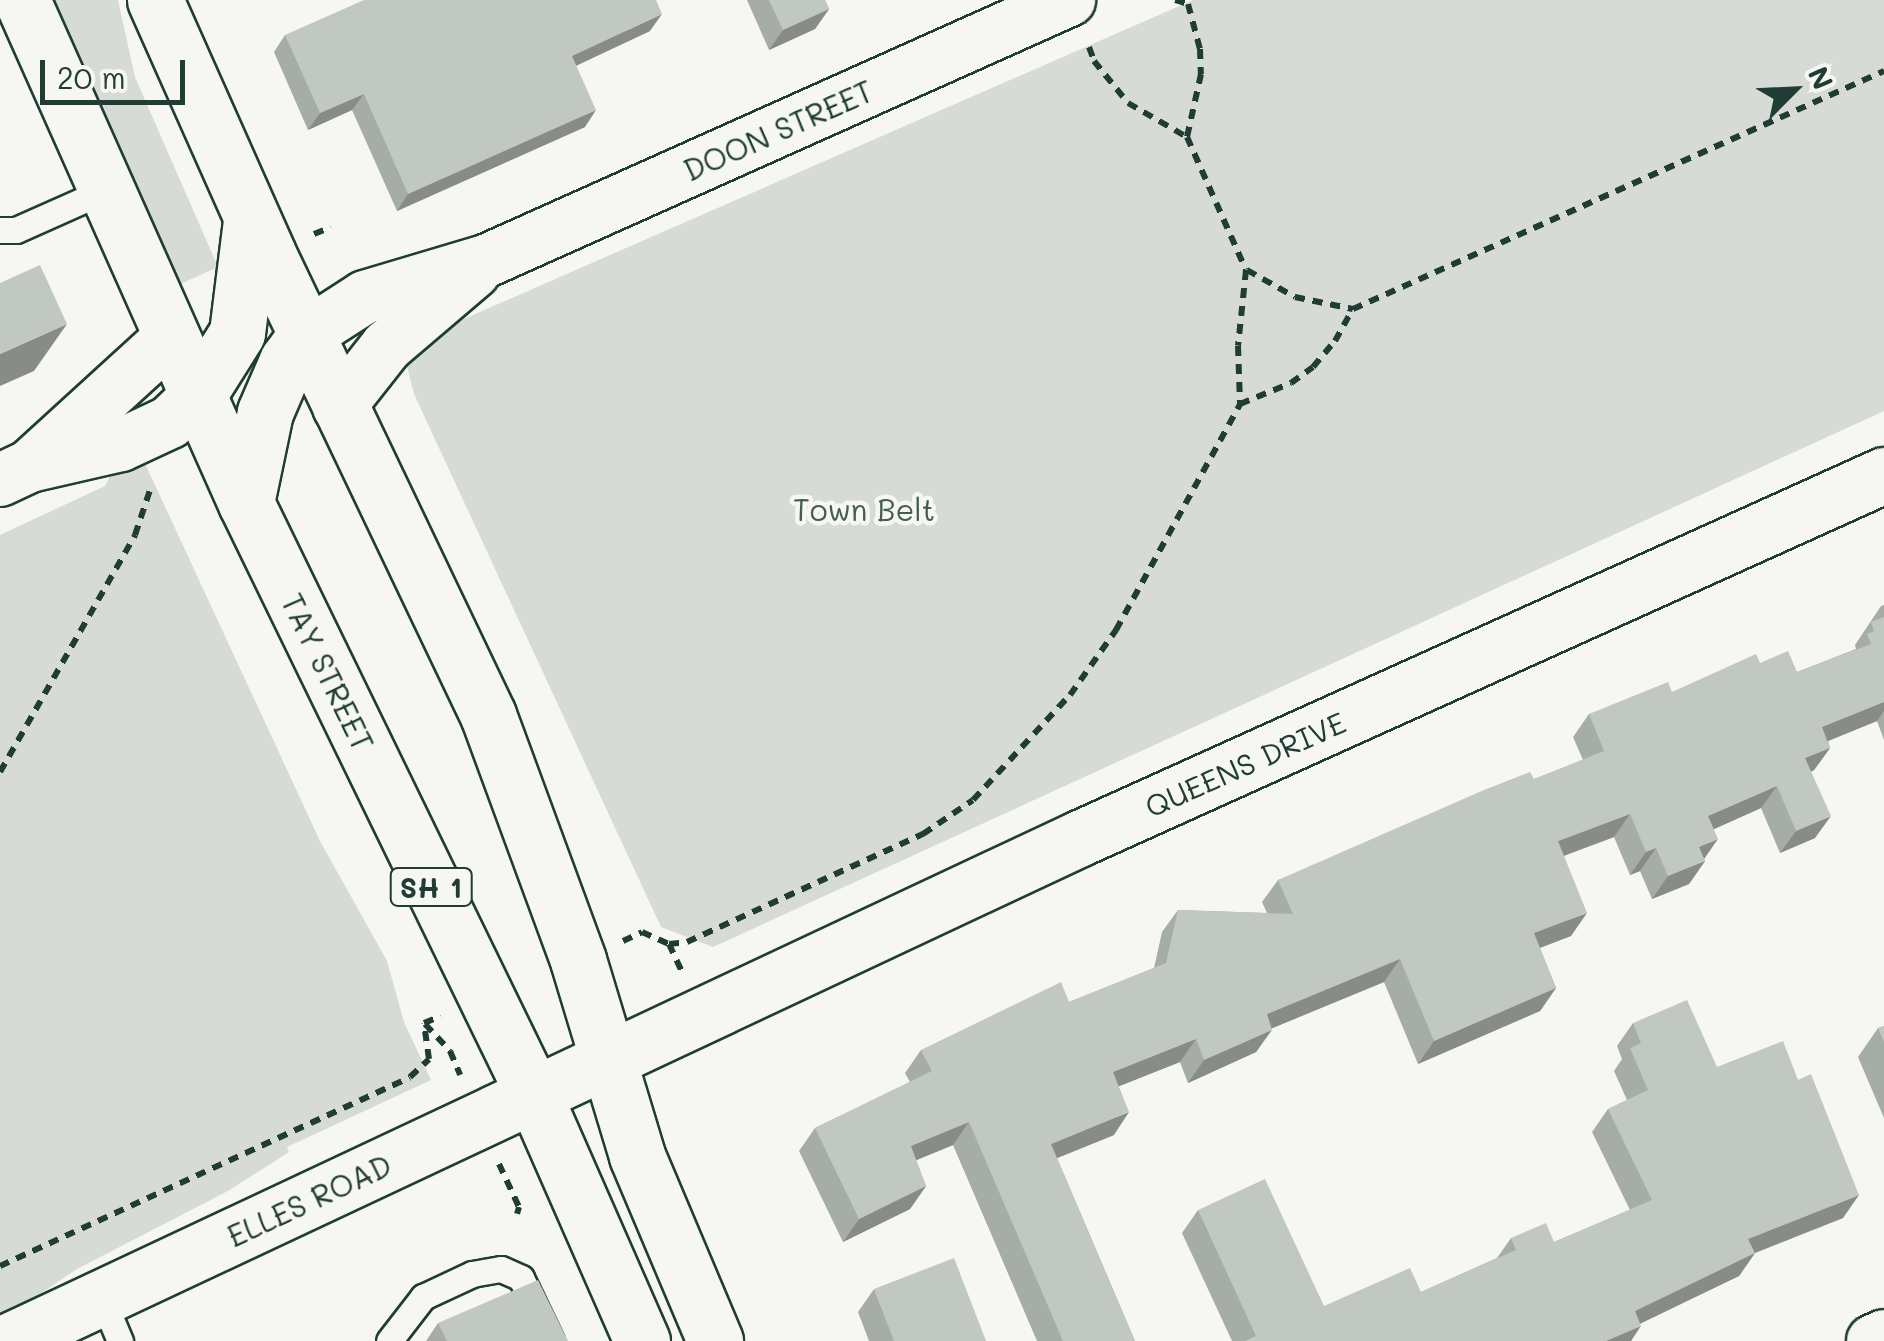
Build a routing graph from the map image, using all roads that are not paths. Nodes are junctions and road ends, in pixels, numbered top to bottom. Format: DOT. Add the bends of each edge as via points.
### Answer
graph roads {
  1 [pos="22,0"];
  2 [pos="154,0"];
  3 [pos="1069,0"];
  4 [pos="106,190"];
  5 [pos="251,217"];
  6 [pos="0,230"];
  7 [pos="486,261"];
  8 [pos="306,335"];
  9 [pos="170,338"];
  10 [pos="198,394"];
  11 [pos="339,407"];
  12 [pos="15,473"];
  13 [pos="1884,476"];
  14 [pos="246,503"];
  15 [pos="608,1059"];
  16 [pos="534,1094"];
  17 [pos="111,1319"];
  18 [pos="1884,1336"];
  19 [pos="9,1341"];
  20 [pos="390,1341"];
  21 [pos="552,1341"];
  22 [pos="642,1341"];
  23 [pos="715,1341"];
  24 [pos="1873,1341"];
  1 -- 4 [label="main road, TAY STREET / SH 1"];
  2 -- 5 [label="main road"];
  3 -- 7 [label="street, DOON STREET"];
  4 -- 6 [label="lane" via="16,230"];
  4 -- 9 [label="main road, TAY STREET / SH 1"];
  5 -- 8 [label="main road"];
  5 -- 10 [label="main road" via="238,332"];
  7 -- 8 [label="street, DOON STREET" via="365,297"];
  7 -- 11 [label="street, DOON STREET" via="387,346"];
  8 -- 11 [label="main road"];
  8 -- 14 [label="main road" via="287,360 265,412"];
  9 -- 10 [label="main road, TAY STREET / SH 1"];
  9 -- 12 [label="street"];
  10 -- 12 [label="street" via="170,422 121,445"];
  10 -- 14 [label="main road, TAY STREET / SH 1"];
  11 -- 15 [label="main road" via="488,715"];
  13 -- 15 [label="main road, QUEENS DRIVE"];
  14 -- 16 [label="main road, TAY STREET / SH 1"];
  15 -- 16 [label="main road, ELLES ROAD"];
  15 -- 23 [label="main road" via="636,1156"];
  16 -- 17 [label="main road, ELLES ROAD"];
  16 -- 22 [label="main road, TAY STREET / SH 1"];
  17 -- 19 [label="main road, ELLES ROAD"];
  18 -- 24 [label="street"];
  20 -- 21 [label="lane" via="423,1297 472,1274 501,1269 521,1278"];
}
